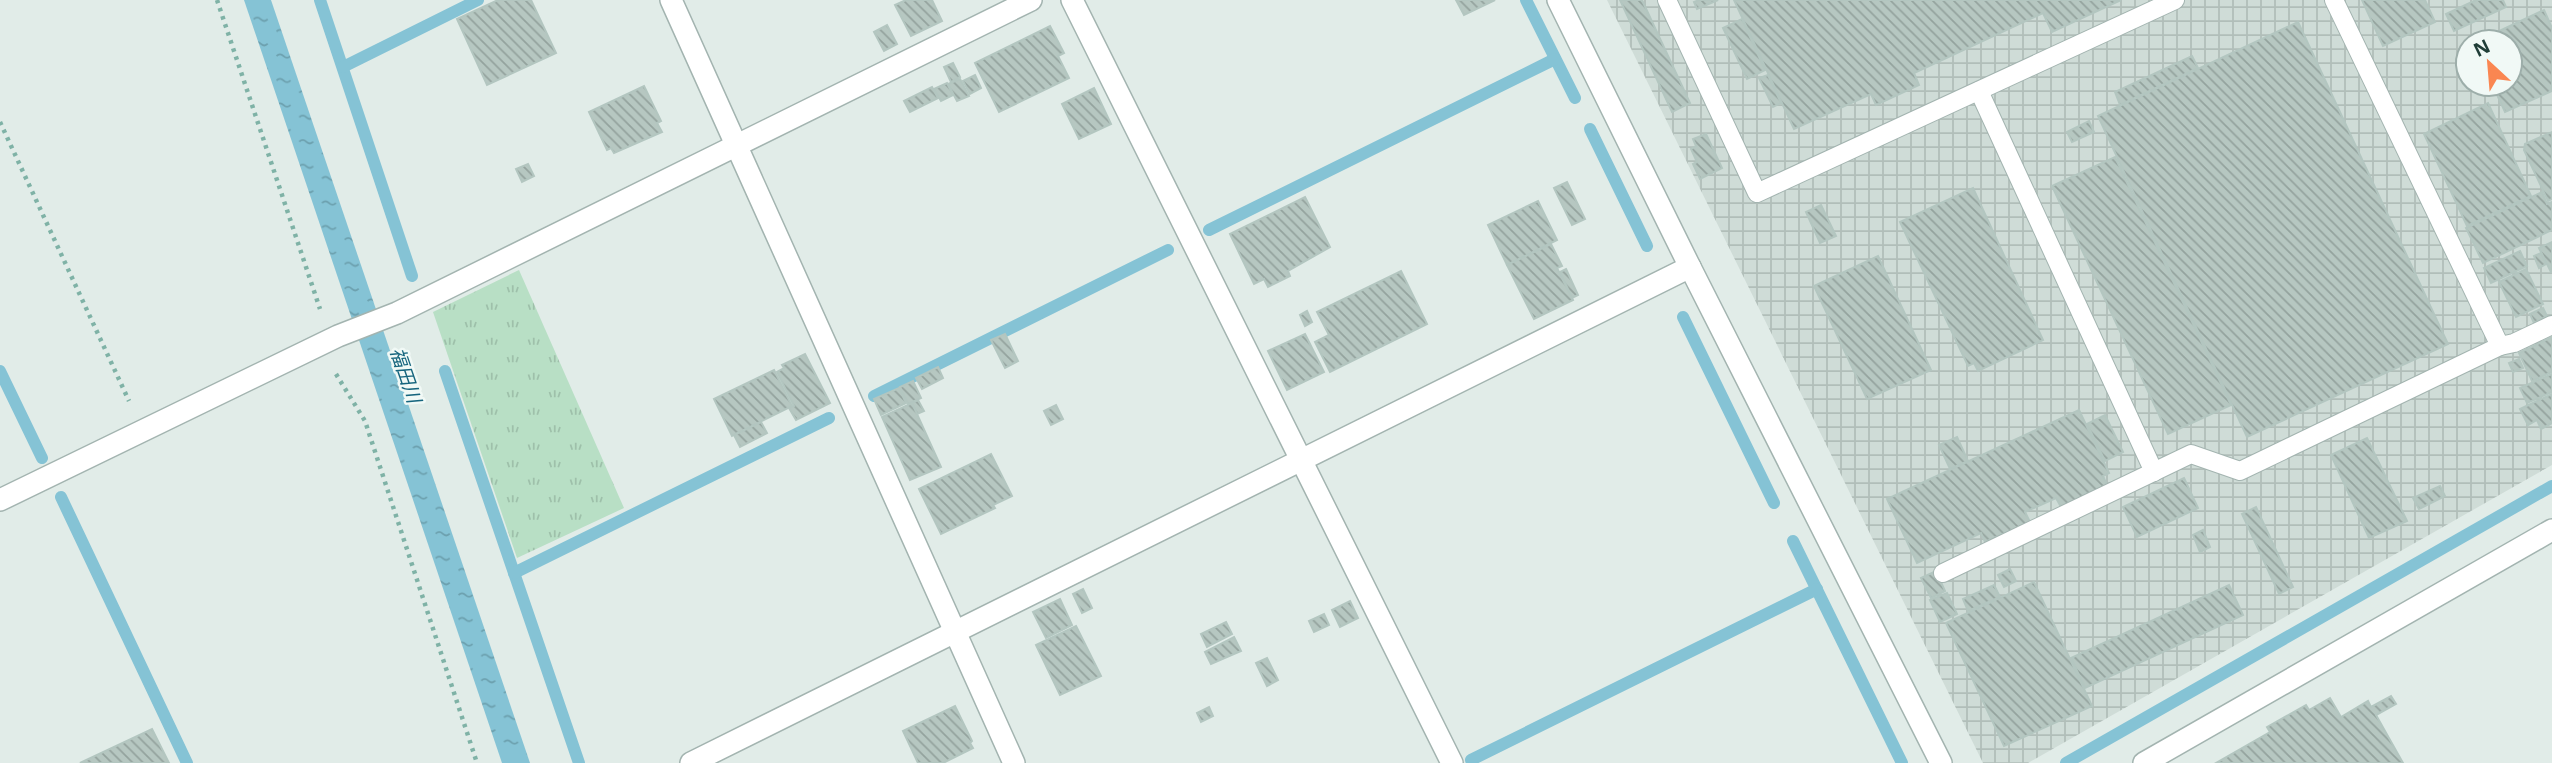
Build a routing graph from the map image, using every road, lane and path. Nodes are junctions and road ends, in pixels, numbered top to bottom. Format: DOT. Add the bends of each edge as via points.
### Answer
graph roads {
  1 [pos="217,0"];
  2 [pos="671,0"];
  3 [pos="1031,0"];
  4 [pos="1072,0"];
  5 [pos="1558,0"];
  6 [pos="1667,0"];
  7 [pos="2175,0"];
  8 [pos="2334,0"];
  9 [pos="1979,91"];
  10 [pos="0,122"];
  11 [pos="736,144"];
  12 [pos="1690,267"];
  13 [pos="2552,325"];
  14 [pos="329,340"];
  15 [pos="2500,346"];
  16 [pos="143,431"];
  17 [pos="1301,460"];
  18 [pos="2154,472"];
  19 [pos="0,500"];
  20 [pos="2552,530"];
  21 [pos="1943,573"];
  22 [pos="955,631"];
  23 [pos="477,763"];
  24 [pos="691,763"];
  25 [pos="1014,763"];
  26 [pos="1452,763"];
  27 [pos="1941,763"];
  28 [pos="2144,763"];
  1 -- 14 [label="path"];
  2 -- 11 [label="street"];
  3 -- 11 [label="street"];
  4 -- 17 [label="street"];
  5 -- 12 [label="street"];
  6 -- 9 [label="lane" via="1757,193"];
  7 -- 9 [label="lane"];
  8 -- 15 [label="lane"];
  9 -- 18 [label="lane"];
  10 -- 16 [label="path"];
  11 -- 14 [label="street" via="397,313"];
  11 -- 22 [label="street"];
  12 -- 17 [label="street"];
  12 -- 27 [label="street"];
  13 -- 15 [label="lane"];
  14 -- 16 [label="street"];
  14 -- 23 [label="path" via="365,421"];
  15 -- 18 [label="lane" via="2240,471 2191,454"];
  16 -- 19 [label="street"];
  17 -- 22 [label="street"];
  17 -- 26 [label="street"];
  18 -- 21 [label="lane"];
  20 -- 28 [label="street"];
  22 -- 24 [label="street"];
  22 -- 25 [label="street"];
}
